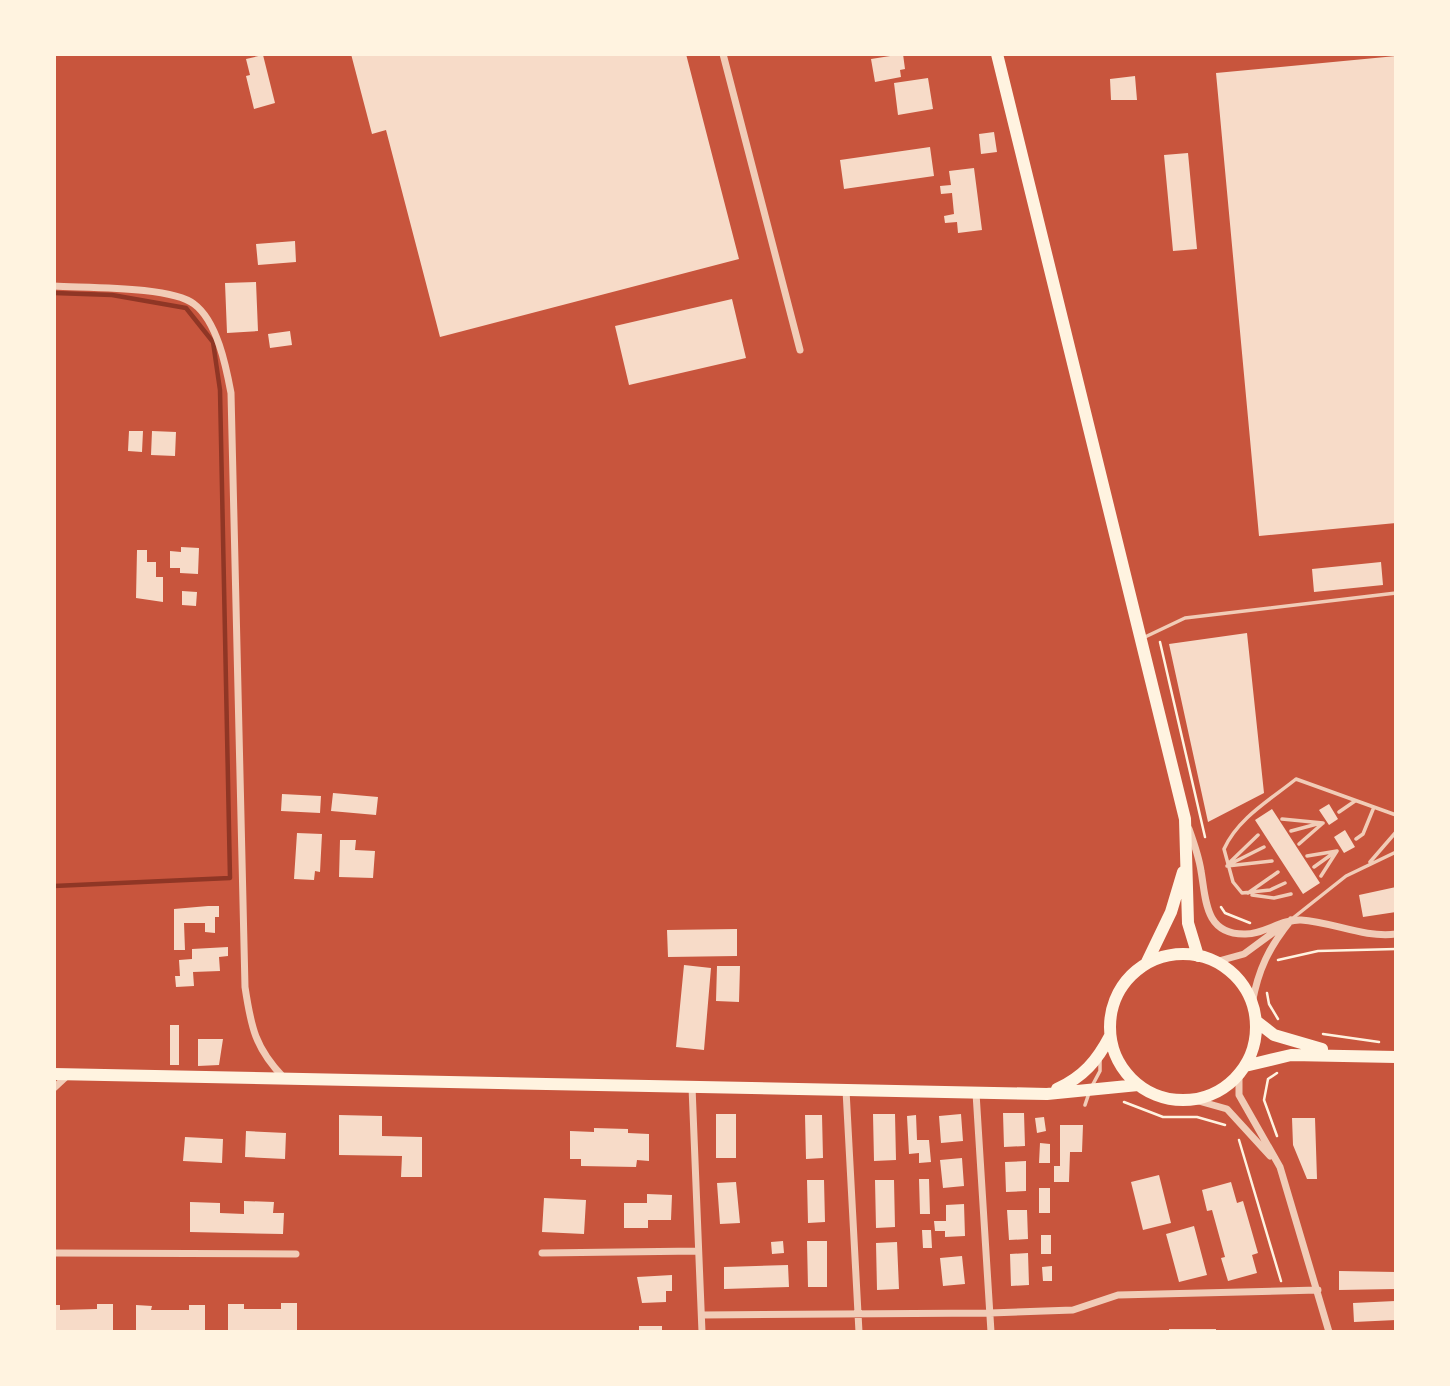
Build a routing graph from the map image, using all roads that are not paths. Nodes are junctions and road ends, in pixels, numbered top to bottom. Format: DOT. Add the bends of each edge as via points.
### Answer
graph roads {
  1 [pos="723,54"];
  2 [pos="997,54"];
  3 [pos="54,286"];
  4 [pos="800,350"];
  5 [pos="1396,593"];
  6 [pos="1141,639"];
  7 [pos="1356,800"];
  8 [pos="1374,807"];
  9 [pos="1339,812"];
  10 [pos="1396,815"];
  11 [pos="1185,819"];
  12 [pos="1282,819"];
  13 [pos="1323,823"];
  14 [pos="1291,831"];
  15 [pos="1396,832"];
  16 [pos="1258,835"];
  17 [pos="1356,839"];
  18 [pos="1299,844"];
  19 [pos="1264,847"];
  20 [pos="1337,851"];
  21 [pos="1396,852"];
  22 [pos="1307,856"];
  23 [pos="1186,861"];
  24 [pos="1272,861"];
  25 [pos="1227,866"];
  26 [pos="1366,866"];
  27 [pos="1314,867"];
  28 [pos="1278,872"];
  29 [pos="1321,876"];
  30 [pos="1285,883"];
  31 [pos="1247,894"];
  32 [pos="1291,894"];
  33 [pos="1291,920"];
  34 [pos="1396,934"];
  35 [pos="1198,956"];
  36 [pos="1215,962"];
  37 [pos="1146,964"];
  38 [pos="1252,1004"];
  39 [pos="1256,1021"];
  40 [pos="1110,1036"];
  41 [pos="1343,1054"];
  42 [pos="1100,1055"];
  43 [pos="1396,1056"];
  44 [pos="1242,1070"];
  45 [pos="54,1074"];
  46 [pos="69,1074"];
  47 [pos="285,1079"];
  48 [pos="1138,1085"];
  49 [pos="692,1087"];
  50 [pos="54,1088"];
  51 [pos="846,1090"];
  52 [pos="1090,1090"];
  53 [pos="976,1093"];
  54 [pos="1047,1094"];
  55 [pos="1195,1100"];
  56 [pos="1085,1105"];
  57 [pos="1280,1167"];
  58 [pos="698,1251"];
  59 [pos="54,1253"];
  60 [pos="542,1253"];
  61 [pos="296,1254"];
  62 [pos="1318,1290"];
  63 [pos="990,1313"];
  64 [pos="702,1315"];
  65 [pos="858,1316"];
  66 [pos="702,1332"];
  67 [pos="859,1332"];
  68 [pos="990,1332"];
  69 [pos="1329,1332"];
  1 -- 4 [label="street"];
  2 -- 6 [label="main road"];
  3 -- 47 [label="street" via="168,293 195,304 221,344 231,393 246,987 252,1031 267,1060"];
  5 -- 6 [label="lane" via="1185,618"];
  6 -- 11 [label="main road"];
  7 -- 8 [label="lane"];
  7 -- 9 [label="lane"];
  7 -- 25 [label="lane" via="1296,779 1235,830 1224,849"];
  8 -- 10 [label="lane"];
  8 -- 17 [label="lane" via="1363,834"];
  11 -- 23 [label="main road"];
  11 -- 33 [label="street" via="1201,871 1204,902 1222,929 1243,934"];
  12 -- 13 [label="lane"];
  13 -- 14 [label="lane"];
  13 -- 18 [label="lane"];
  15 -- 26 [label="lane"];
  16 -- 25 [label="lane"];
  19 -- 25 [label="lane"];
  20 -- 22 [label="lane"];
  20 -- 27 [label="lane"];
  20 -- 29 [label="lane"];
  21 -- 26 [label="lane"];
  23 -- 35 [label="main road" via="1188,923"];
  23 -- 37 [label="main road" via="1171,912"];
  24 -- 25 [label="lane"];
  25 -- 31 [label="lane" via="1233,882"];
  26 -- 33 [label="lane" via="1333,885"];
  28 -- 31 [label="lane"];
  30 -- 31 [label="lane"];
  31 -- 32 [label="lane" via="1274,898"];
  33 -- 34 [label="street" via="1378,936"];
  33 -- 36 [label="street" via="1244,954"];
  33 -- 38 [label="street" via="1269,949"];
  35 -- 36 [label="main road"];
  35 -- 37 [label="main road" via="1178,954"];
  36 -- 38 [label="main road" via="1237,979"];
  37 -- 40 [label="main road" via="1116,997"];
  38 -- 39 [label="main road"];
  39 -- 41 [label="main road" via="1295,1043"];
  39 -- 44 [label="main road" via="1252,1051"];
  40 -- 42 [label="main road"];
  40 -- 48 [label="main road" via="1122,1068"];
  41 -- 43 [label="main road"];
  41 -- 44 [label="main road" via="1291,1055"];
  42 -- 52 [label="lane" via="1100,1071"];
  42 -- 54 [label="main road" via="1073,1082"];
  44 -- 55 [label="main road" via="1228,1085"];
  44 -- 57 [label="street" via="1239,1095"];
  45 -- 46 [label="main road"];
  46 -- 47 [label="main road"];
  46 -- 50 [label="street"];
  47 -- 49 [label="main road"];
  48 -- 52 [label="main road"];
  48 -- 55 [label="main road" via="1160,1097"];
  49 -- 51 [label="main road"];
  49 -- 58 [label="street"];
  51 -- 53 [label="main road"];
  51 -- 65 [label="street"];
  52 -- 54 [label="main road"];
  52 -- 56 [label="lane"];
  53 -- 54 [label="main road"];
  53 -- 63 [label="street"];
  55 -- 57 [label="street" via="1227,1109"];
  57 -- 62 [label="street"];
  58 -- 60 [label="street"];
  58 -- 64 [label="street"];
  59 -- 61 [label="street"];
  62 -- 63 [label="street" via="1118,1294 1073,1310"];
  62 -- 69 [label="street"];
  63 -- 65 [label="street"];
  63 -- 68 [label="street"];
  64 -- 65 [label="street"];
  64 -- 66 [label="street"];
  65 -- 67 [label="street"];
}
